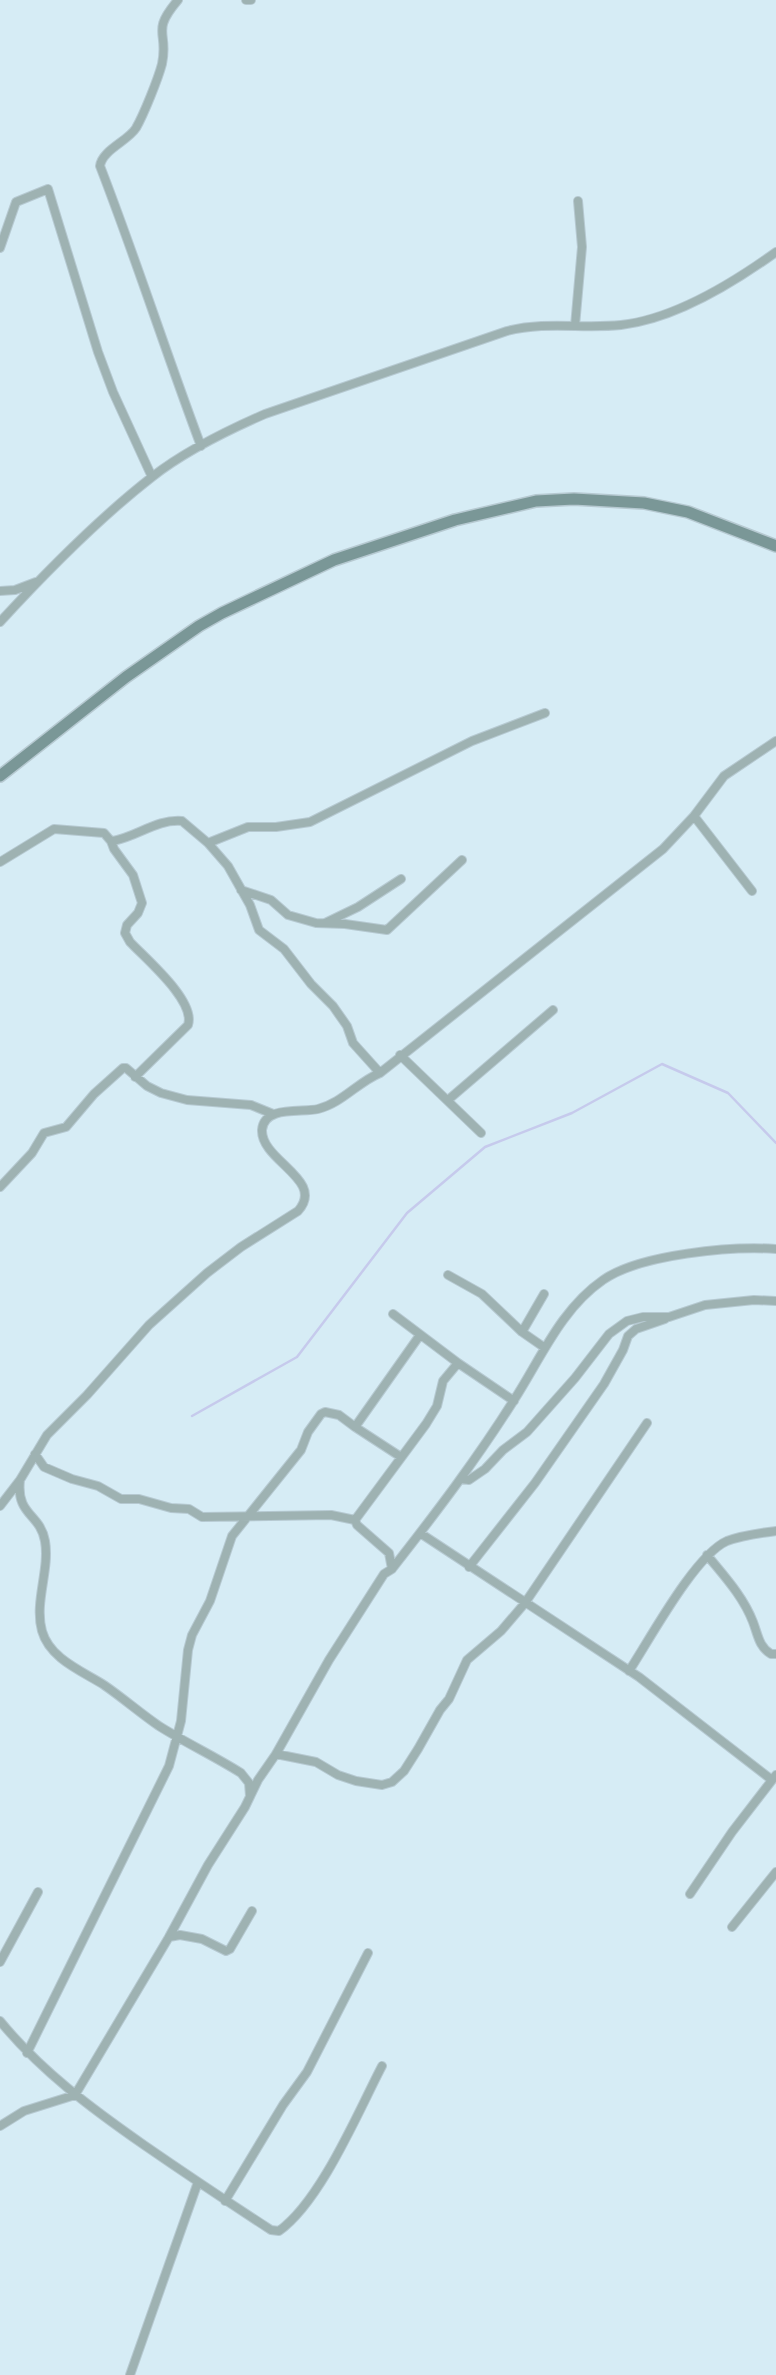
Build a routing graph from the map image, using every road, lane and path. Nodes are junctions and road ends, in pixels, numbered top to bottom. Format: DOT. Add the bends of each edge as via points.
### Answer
graph roads {
  1 [pos="178,0"];
  2 [pos="246,0"];
  3 [pos="251,0"];
  4 [pos="578,201"];
  5 [pos="0,248"];
  6 [pos="776,252"];
  7 [pos="575,326"];
  8 [pos="201,446"];
  9 [pos="152,477"];
  10 [pos="776,546"];
  11 [pos="38,581"];
  12 [pos="0,591"];
  13 [pos="0,622"];
  14 [pos="545,713"];
  15 [pos="776,741"];
  16 [pos="0,776"];
  17 [pos="694,816"];
  18 [pos="111,841"];
  19 [pos="208,843"];
  20 [pos="462,860"];
  21 [pos="0,862"];
  22 [pos="401,879"];
  23 [pos="241,890"];
  24 [pos="752,891"];
  25 [pos="324,924"];
  26 [pos="553,1010"];
  27 [pos="400,1056"];
  28 [pos="380,1073"];
  29 [pos="135,1076"];
  30 [pos="448,1100"];
  31 [pos="273,1114"];
  32 [pos="481,1133"];
  33 [pos="0,1186"];
  34 [pos="776,1250"];
  35 [pos="448,1275"];
  36 [pos="544,1294"];
  37 [pos="776,1301"];
  38 [pos="392,1314"];
  39 [pos="669,1318"];
  40 [pos="522,1332"];
  41 [pos="420,1335"];
  42 [pos="545,1348"];
  43 [pos="458,1363"];
  44 [pos="514,1401"];
  45 [pos="646,1423"];
  46 [pos="354,1427"];
  47 [pos="34,1454"];
  48 [pos="401,1457"];
  49 [pos="461,1479"];
  50 [pos="20,1480"];
  51 [pos="0,1506"];
  52 [pos="249,1515"];
  53 [pos="355,1520"];
  54 [pos="776,1531"];
  55 [pos="420,1533"];
  56 [pos="707,1555"];
  57 [pos="468,1566"];
  58 [pos="392,1569"];
  59 [pos="525,1603"];
  60 [pos="776,1654"];
  61 [pos="629,1671"];
  62 [pos="178,1737"];
  63 [pos="276,1754"];
  64 [pos="774,1778"];
  65 [pos="250,1796"];
  66 [pos="776,1872"];
  67 [pos="38,1892"];
  68 [pos="690,1894"];
  69 [pos="252,1911"];
  70 [pos="732,1927"];
  71 [pos="169,1938"];
  72 [pos="368,1953"];
  73 [pos="0,1962"];
  74 [pos="0,2022"];
  75 [pos="27,2053"];
  76 [pos="382,2066"];
  77 [pos="75,2095"];
  78 [pos="0,2126"];
  79 [pos="198,2182"];
  80 [pos="225,2200"];
  81 [pos="130,2375"];
  1 -- 8 [label="street" via="162,22 162,65 139,122 130,136 102,158 100,166"];
  2 -- 3 [label="street"];
  4 -- 7 [label="street" via="582,247"];
  5 -- 9 [label="street" via="16,202 48,189 110,384"];
  6 -- 7 [label="street" via="733,282 654,318 622,325"];
  7 -- 8 [label="street" via="547,324 507,331 265,414"];
  8 -- 9 [label="street"];
  9 -- 11 [label="street"];
  10 -- 16 [label="street" via="688,512 644,503 574,499 536,501 455,520 334,560 222,613 126,677"];
  11 -- 12 [label="street" via="15,590"];
  11 -- 13 [label="street"];
  14 -- 19 [label="street" via="472,741 319,819 293,825 248,827"];
  15 -- 17 [label="street" via="724,776"];
  17 -- 24 [label="street"];
  17 -- 27 [label="street" via="664,850"];
  18 -- 19 [label="street" via="136,835 151,825 182,820"];
  18 -- 21 [label="street" via="104,833 54,829"];
  18 -- 29 [label="street" via="133,874 142,903 125,933 184,1000 189,1020 188,1025"];
  19 -- 23 [label="street" via="228,866"];
  20 -- 25 [label="street" via="386,930"];
  22 -- 25 [label="street"];
  23 -- 25 [label="street" via="271,900 288,915"];
  23 -- 28 [label="street" via="259,930 284,949 333,1006 347,1026 353,1043"];
  26 -- 30 [label="street"];
  27 -- 28 [label="street"];
  27 -- 30 [label="street"];
  28 -- 31 [label="street" via="324,1107"];
  29 -- 31 [label="street" via="161,1093 179,1099 251,1105"];
  29 -- 33 [label="street" via="126,1068 120,1070 66,1127 44,1133 32,1153"];
  30 -- 32 [label="street"];
  31 -- 47 [label="street" via="263,1126 265,1142 301,1183 306,1192 305,1203 207,1273 149,1325 47,1435"];
  34 -- 42 [label="street" via="731,1249 657,1259 621,1270 605,1279 568,1312"];
  35 -- 40 [label="street" via="482,1294"];
  36 -- 40 [label="street"];
  37 -- 39 [label="street" via="705,1305"];
  38 -- 41 [label="street"];
  39 -- 49 [label="street" via="642,1317 627,1321 609,1334 527,1432 503,1450 486,1469 469,1480"];
  39 -- 57 [label="street" via="636,1329 628,1336 604,1384 535,1483"];
  40 -- 42 [label="street"];
  41 -- 43 [label="street"];
  41 -- 46 [label="street"];
  42 -- 44 [label="street"];
  43 -- 44 [label="street"];
  43 -- 48 [label="street" via="443,1381 437,1406"];
  44 -- 49 [label="street"];
  45 -- 59 [label="street"];
  46 -- 48 [label="street"];
  46 -- 52 [label="street" via="339,1416 325,1412 320,1414 301,1450"];
  47 -- 50 [label="street"];
  47 -- 52 [label="street" via="44,1467 98,1486 121,1499 139,1499 162,1507 189,1509 202,1517"];
  48 -- 53 [label="street"];
  49 -- 55 [label="street"];
  50 -- 51 [label="street"];
  50 -- 62 [label="street" via="21,1505 38,1524 45,1541 40,1617 42,1633 48,1644 76,1670"];
  52 -- 53 [label="street" via="330,1514"];
  52 -- 62 [label="street" via="232,1536 210,1601 192,1635"];
  53 -- 58 [label="street" via="356,1525 389,1553"];
  54 -- 56 [label="street" via="726,1542"];
  55 -- 57 [label="street"];
  55 -- 58 [label="street"];
  56 -- 60 [label="street" via="738,1594 753,1620 762,1646"];
  56 -- 61 [label="street"];
  57 -- 59 [label="street"];
  58 -- 63 [label="street" via="384,1574 329,1660"];
  59 -- 61 [label="street"];
  59 -- 63 [label="street" via="501,1631 467,1660 423,1741 404,1771 392,1782 382,1785 356,1781 316,1762"];
  61 -- 64 [label="street"];
  62 -- 65 [label="street" via="241,1773 249,1783"];
  62 -- 75 [label="street" via="153,1801"];
  63 -- 65 [label="street"];
  64 -- 68 [label="street"];
  65 -- 71 [label="street"];
  66 -- 70 [label="street"];
  67 -- 73 [label="street"];
  69 -- 71 [label="street" via="226,1952 202,1939 180,1935"];
  71 -- 77 [label="street"];
  72 -- 80 [label="street" via="307,2072"];
  74 -- 75 [label="street"];
  75 -- 77 [label="street"];
  76 -- 80 [label="street" via="318,2186 284,2228 271,2230"];
  77 -- 78 [label="street" via="24,2111"];
  77 -- 79 [label="street"];
  79 -- 80 [label="street"];
  79 -- 81 [label="street"];
}
